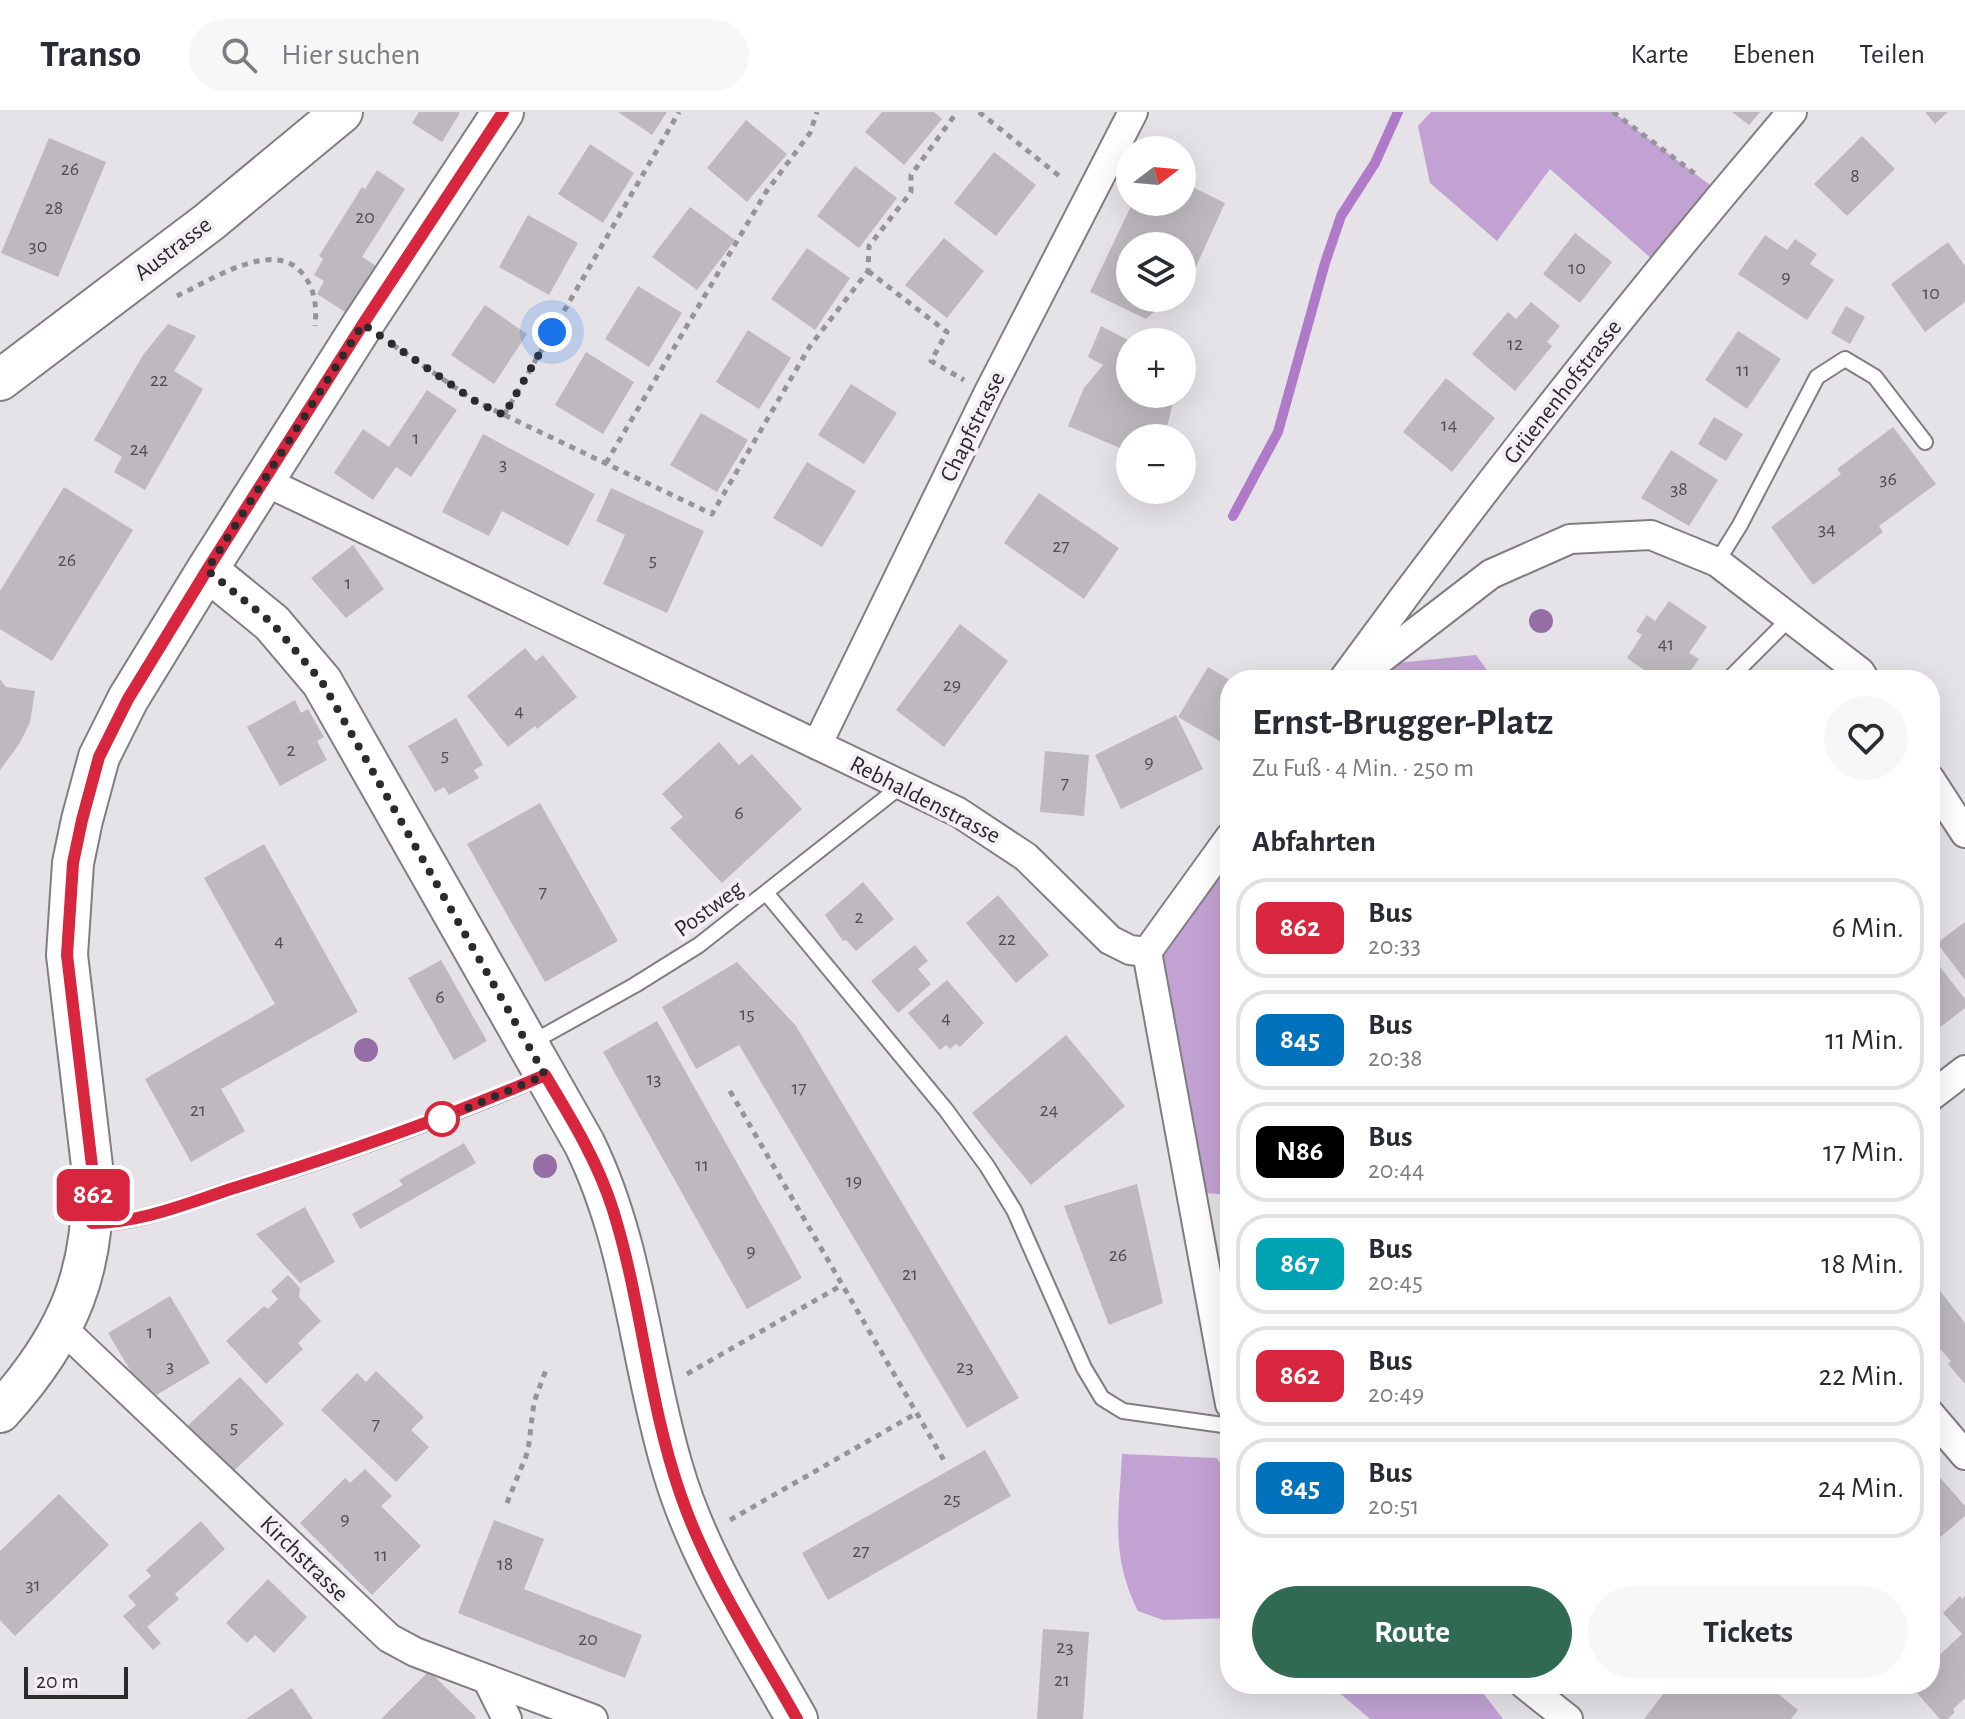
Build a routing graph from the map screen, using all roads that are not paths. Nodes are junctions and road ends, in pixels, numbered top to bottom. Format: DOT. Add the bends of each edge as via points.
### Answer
graph roads {
  1 [pos="342,112"];
  2 [pos="503,112"];
  3 [pos="1133,112"];
  4 [pos="1792,112"];
  5 [pos="0,380"];
  6 [pos="1925,442"];
  7 [pos="264,481"];
  8 [pos="1717,562"];
  9 [pos="207,570"];
  10 [pos="1790,618"];
  11 [pos="1351,670"];
  12 [pos="1367,670"];
  13 [pos="1738,670"];
  14 [pos="1857,670"];
  15 [pos="817,745"];
  16 [pos="901,786"];
  17 [pos="1940,794"];
  18 [pos="1965,833"];
  19 [pos="1220,851"];
  20 [pos="767,894"];
  21 [pos="1147,952"];
  22 [pos="537,1060"];
  23 [pos="1965,1070"];
  24 [pos="1940,1089"];
  25 [pos="92,1223"];
  26 [pos="61,1327"];
  27 [pos="1220,1350"];
  28 [pos="0,1412"];
  29 [pos="1220,1425"];
  30 [pos="1940,1426"];
  31 [pos="1965,1455"];
  32 [pos="487,1679"];
  33 [pos="1537,1694"];
  34 [pos="507,1719"];
  35 [pos="593,1719"];
  36 [pos="797,1719"];
  37 [pos="1568,1719"];
  1 -- 5 [label="street, Austrasse" via="209,222"];
  2 -- 7 [label="street"];
  3 -- 15 [label="street, Chapfstrasse"];
  4 -- 11 [label="street, Grüenenhofstrasse" via="1641,291"];
  6 -- 8 [label="lane" via="1875,377 1845,359 1817,377"];
  7 -- 9 [label="street"];
  7 -- 15 [label="street, Rebhaldenstrasse"];
  8 -- 10 [label="street"];
  8 -- 12 [label="street" via="1651,535 1570,539 1491,574"];
  9 -- 22 [label="street" via="272,623 322,682"];
  9 -- 25 [label="street" via="99,757 73,863 67,955 92,1166"];
  10 -- 13 [label="lane"];
  10 -- 14 [label="street"];
  15 -- 16 [label="street, Rebhaldenstrasse"];
  16 -- 20 [label="lane, Postweg"];
  16 -- 21 [label="street, Rebhaldenstrasse" via="1006,842 1045,873 1110,940"];
  17 -- 18 [label="street"];
  19 -- 21 [label="street"];
  20 -- 22 [label="lane, Postweg"];
  20 -- 29 [label="lane" via="946,1110 998,1181 1102,1398 1131,1413"];
  21 -- 27 [label="street"];
  22 -- 25 [label="lane, Postweg" via="442,1119 149,1215"];
  22 -- 36 [label="street" via="584,1143 613,1209 672,1468 698,1538"];
  23 -- 24 [label="street"];
  25 -- 26 [label="street" via="85,1271"];
  26 -- 28 [label="street"];
  26 -- 32 [label="street, Kirchstrasse" via="376,1628 402,1647"];
  30 -- 31 [label="street"];
  32 -- 34 [label="street"];
  32 -- 35 [label="street, Kirchstrasse"];
  33 -- 37 [label="street"];
}
